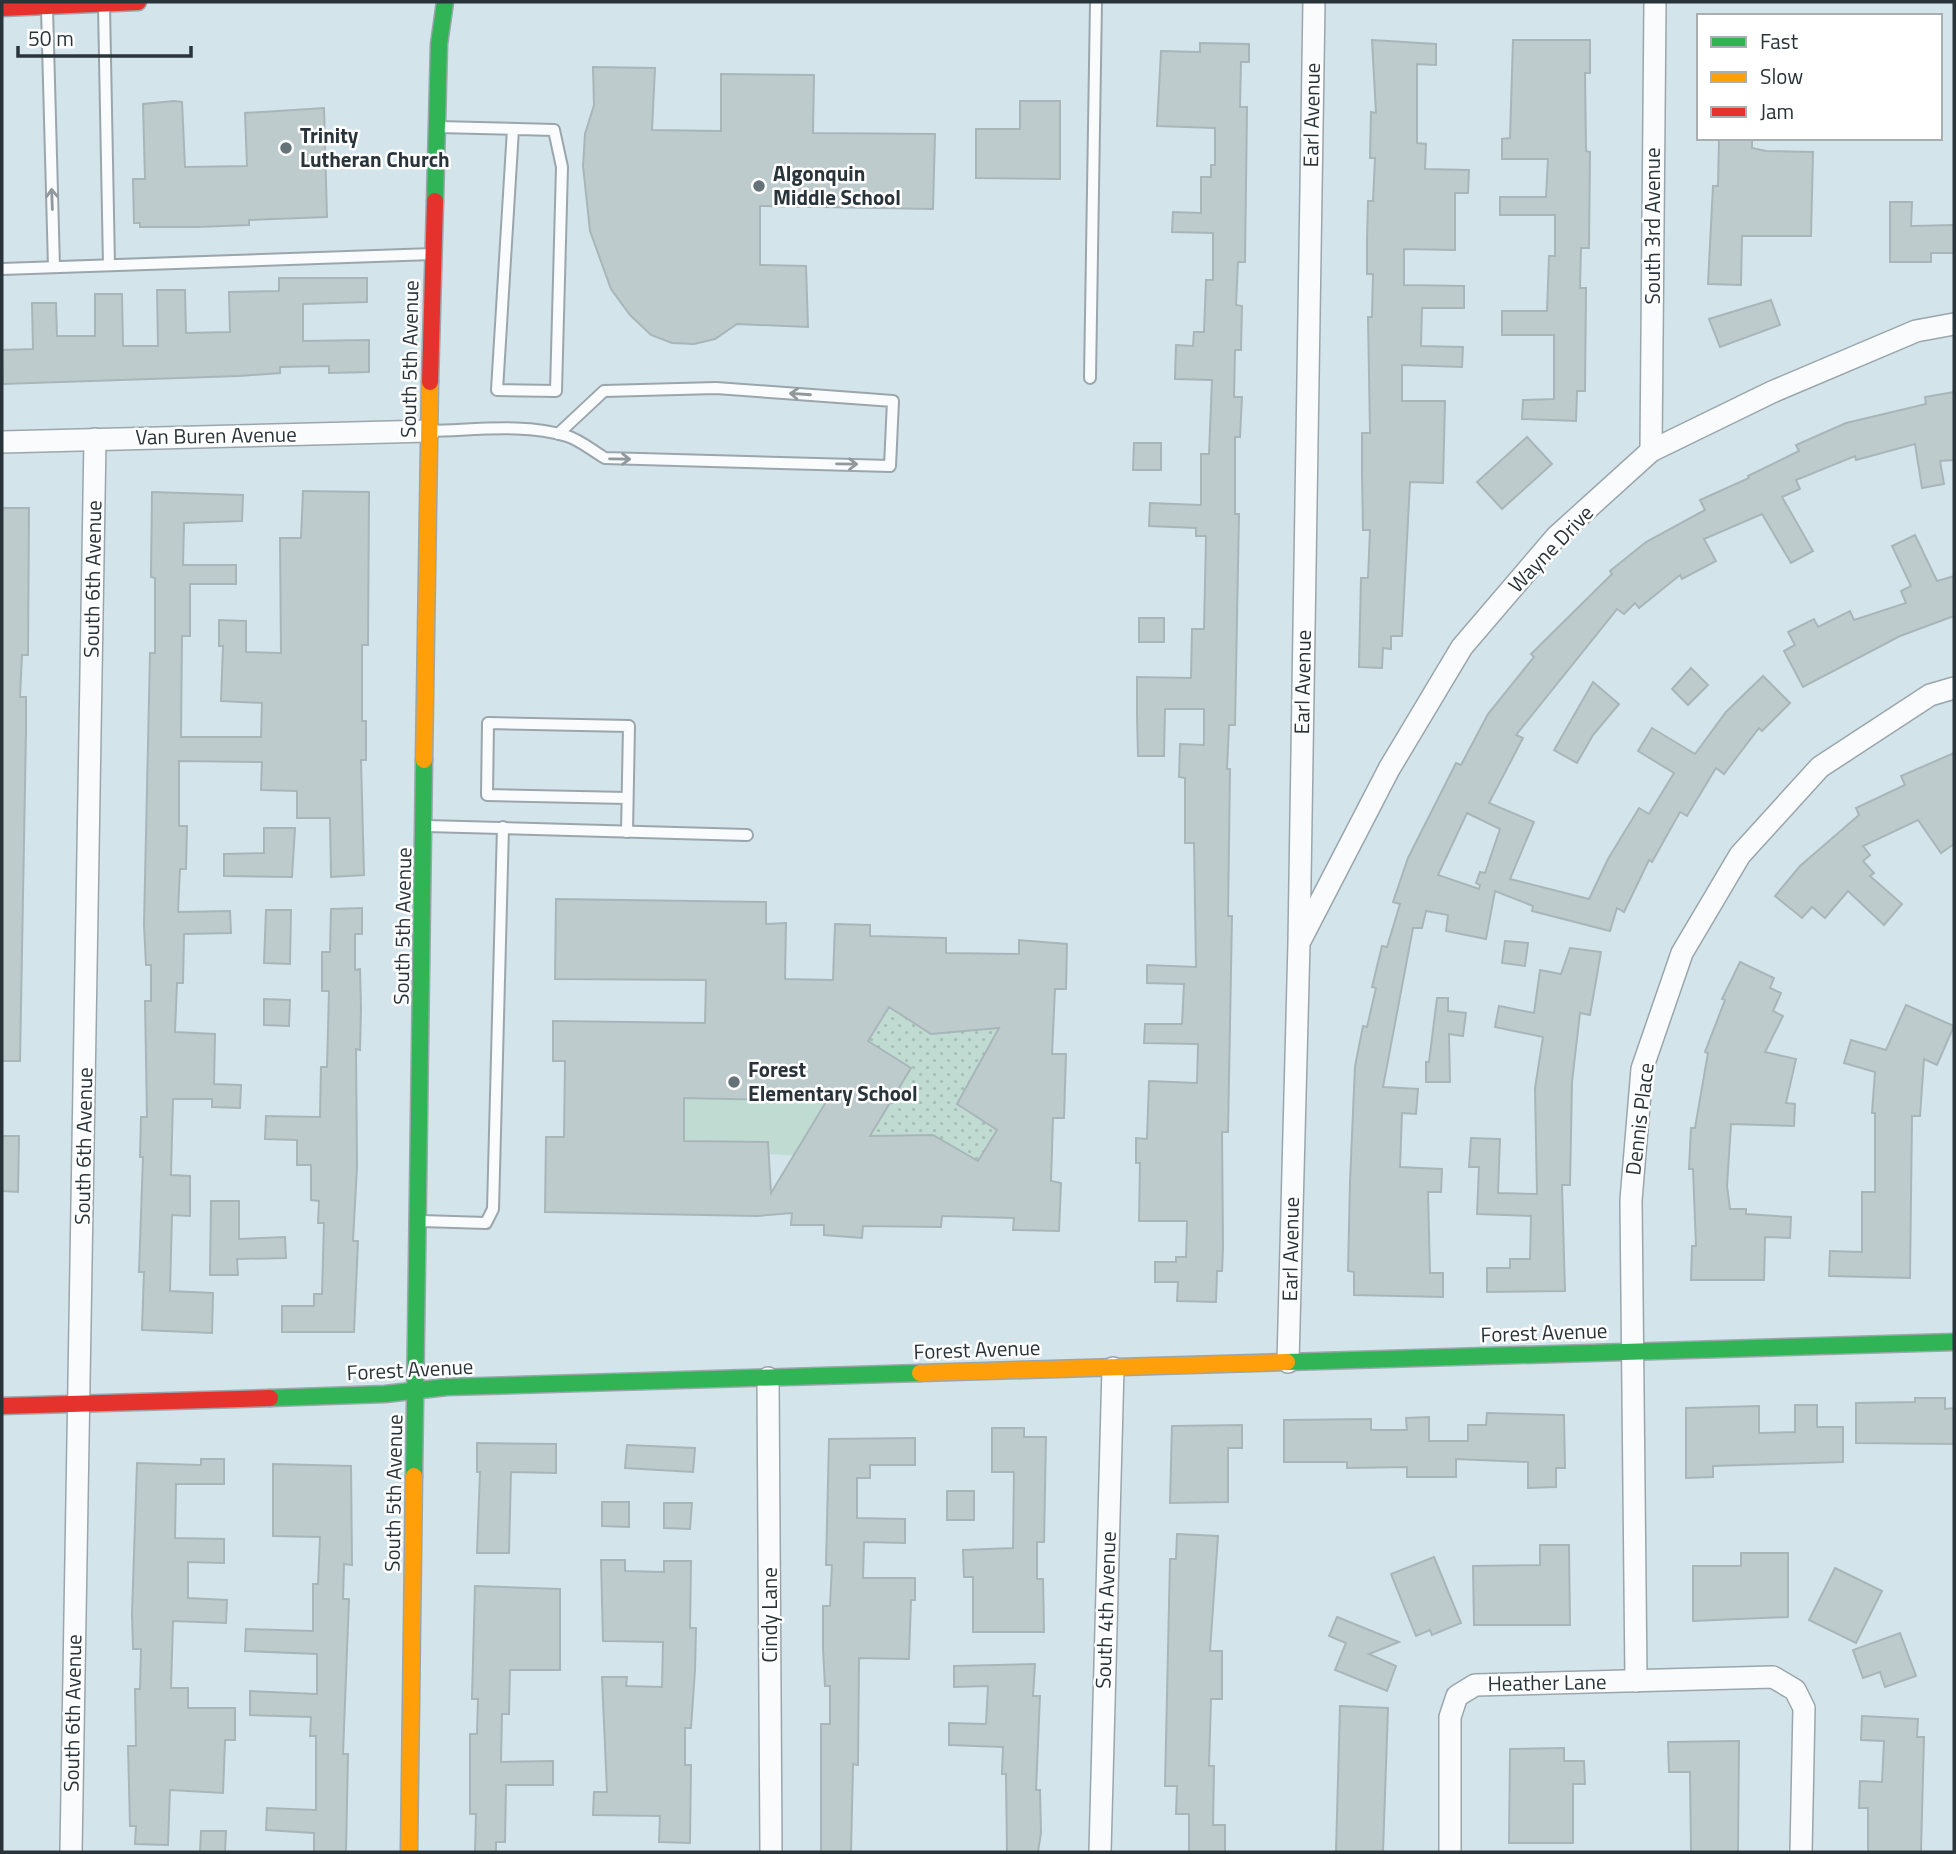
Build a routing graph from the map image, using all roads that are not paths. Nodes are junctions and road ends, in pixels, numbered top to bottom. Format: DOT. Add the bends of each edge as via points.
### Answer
graph roads {
  1 [pos="138,2"];
  2 [pos="445,2"];
  3 [pos="1096,2"];
  4 [pos="1314,2"];
  5 [pos="1655,2"];
  6 [pos="104,3"];
  7 [pos="47,6"];
  8 [pos="2,8"];
  9 [pos="437,127"];
  10 [pos="513,129"];
  11 [pos="434,254"];
  12 [pos="109,265"];
  13 [pos="54,267"];
  14 [pos="2,269"];
  15 [pos="1954,324"];
  16 [pos="1090,378"];
  17 [pos="429,431"];
  18 [pos="558,435"];
  19 [pos="95,439"];
  20 [pos="2,442"];
  21 [pos="1651,451"];
  22 [pos="1954,688"];
  23 [pos="627,798"];
  24 [pos="426,826"];
  25 [pos="503,827"];
  26 [pos="627,832"];
  27 [pos="747,835"];
  28 [pos="1298,943"];
  29 [pos="420,1221"];
  30 [pos="1954,1342"];
  31 [pos="1631,1352"];
  32 [pos="1287,1362"];
  33 [pos="1113,1367"];
  34 [pos="768,1378"];
  35 [pos="417,1388"];
  36 [pos="79,1404"];
  37 [pos="2,1406"];
  38 [pos="1636,1681"];
  39 [pos="71,1852"];
  40 [pos="409,1852"];
  41 [pos="771,1852"];
  42 [pos="1100,1852"];
  43 [pos="1450,1852"];
  44 [pos="1801,1852"];
  1 -- 6 [label="street"];
  2 -- 9 [label="street, South 5th Avenue"];
  3 -- 16 [label="lane"];
  4 -- 28 [label="street, Earl Avenue"];
  5 -- 21 [label="street, South 3rd Avenue"];
  6 -- 7 [label="street"];
  6 -- 12 [label="lane"];
  7 -- 8 [label="street"];
  13 -- 7 [label="lane, one-way"];
  9 -- 10 [label="lane"];
  9 -- 11 [label="street, South 5th Avenue"];
  10 -- 10 [label="lane" via="554,130 562,167 556,391 497,390"];
  11 -- 12 [label="lane"];
  11 -- 17 [label="street, South 5th Avenue"];
  12 -- 13 [label="lane"];
  13 -- 14 [label="lane"];
  15 -- 21 [label="street, Wayne Drive" via="1916,331 1772,392"];
  17 -- 18 [label="lane" via="530,430"];
  17 -- 19 [label="street, Van Buren Avenue"];
  17 -- 24 [label="street, South 5th Avenue"];
  18 -- 18 [label="lane, one-way" via="569,436 605,458 890,466 892,401 716,388 604,391"];
  19 -- 20 [label="street, Van Buren Avenue"];
  19 -- 36 [label="street, South 6th Avenue"];
  21 -- 28 [label="street, Wayne Drive" via="1556,537 1462,647 1389,769"];
  22 -- 31 [label="street, Dennis Place" via="1930,695 1820,767 1740,855 1682,953 1642,1069 1631,1200"];
  23 -- 23 [label="lane" via="629,726 488,723 486,795"];
  23 -- 26 [label="lane"];
  24 -- 25 [label="lane"];
  24 -- 29 [label="street, South 5th Avenue"];
  25 -- 26 [label="lane"];
  25 -- 29 [label="lane" via="493,1209 486,1223"];
  26 -- 27 [label="lane"];
  28 -- 32 [label="street, Earl Avenue"];
  29 -- 35 [label="street, South 5th Avenue"];
  30 -- 31 [label="street, Forest Avenue"];
  31 -- 32 [label="street, Forest Avenue"];
  31 -- 38 [label="street, Dennis Place"];
  32 -- 33 [label="street, Forest Avenue"];
  33 -- 34 [label="street, Forest Avenue"];
  33 -- 42 [label="street, South 4th Avenue"];
  34 -- 35 [label="street, Forest Avenue"];
  34 -- 41 [label="street, Cindy Lane"];
  35 -- 36 [label="street, Forest Avenue" via="385,1394"];
  35 -- 40 [label="street, South 5th Avenue"];
  36 -- 37 [label="street, Forest Avenue"];
  36 -- 39 [label="street, South 6th Avenue"];
  38 -- 43 [label="street, Heather Lane" via="1475,1685 1457,1696 1450,1717"];
  38 -- 44 [label="street, Heather Lane" via="1773,1677 1795,1689 1804,1709"];
}
